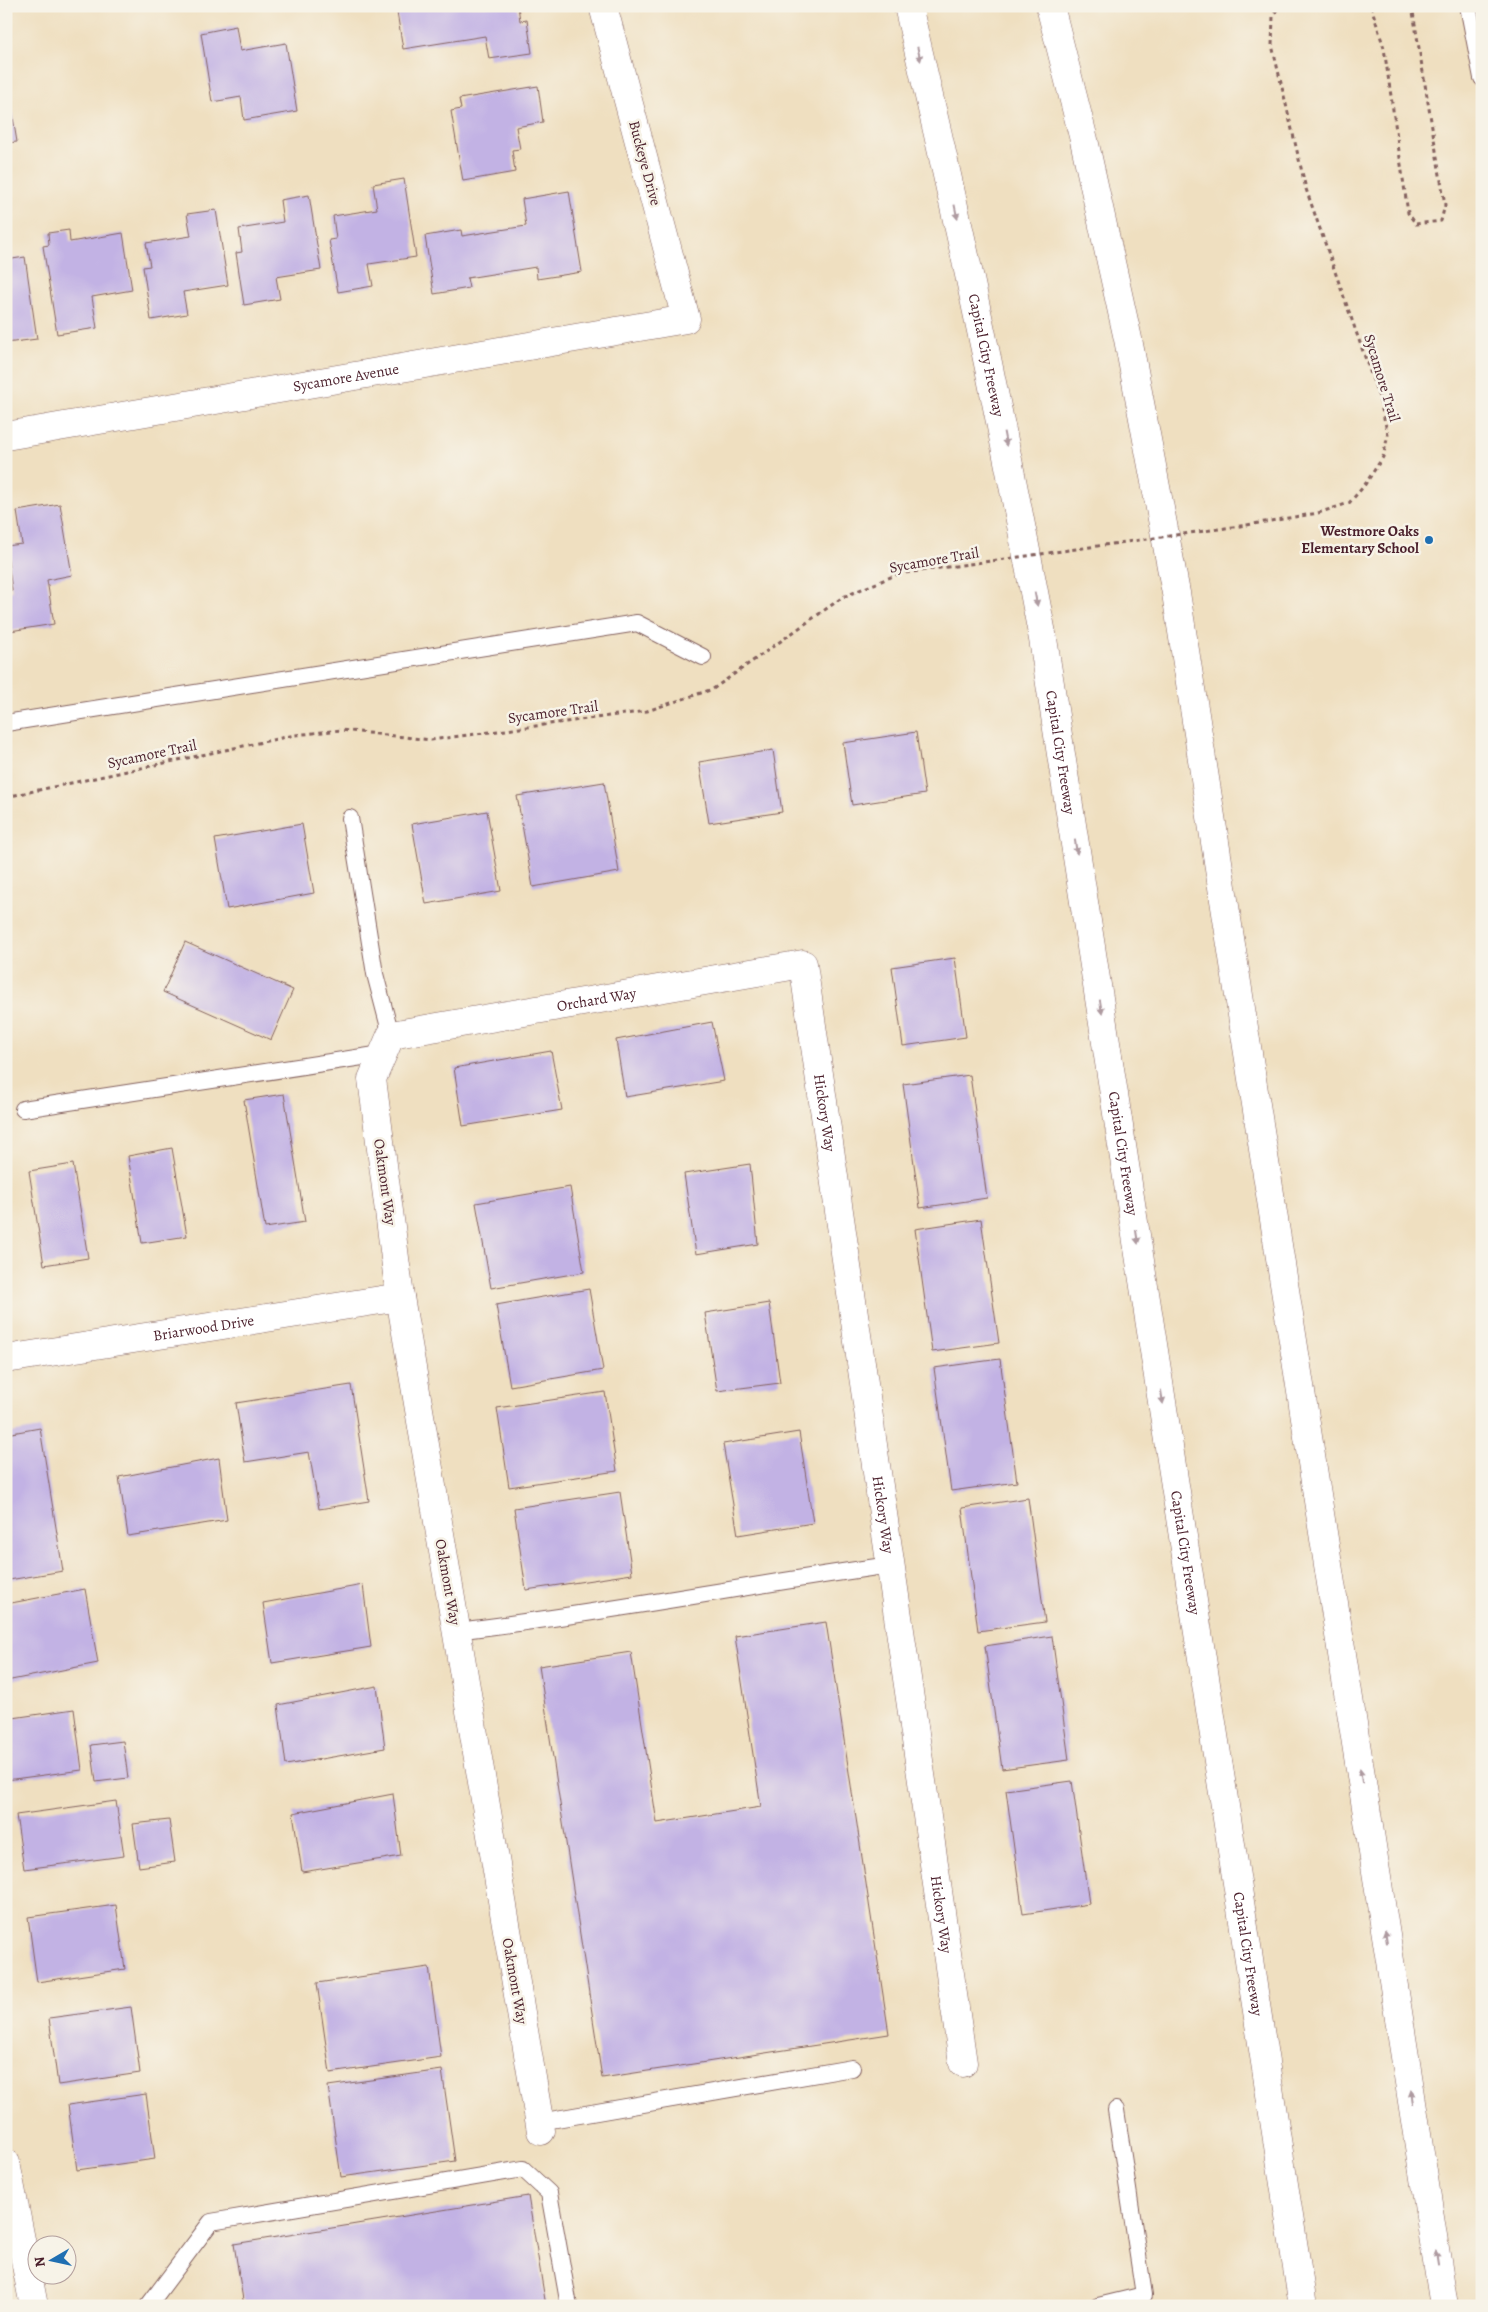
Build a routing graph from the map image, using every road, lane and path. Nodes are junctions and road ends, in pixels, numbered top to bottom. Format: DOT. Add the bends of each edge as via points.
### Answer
graph roads {
  1 [pos="604,6"];
  2 [pos="908,6"];
  3 [pos="1050,6"];
  4 [pos="1279,6"];
  5 [pos="1371,6"];
  6 [pos="1412,6"];
  7 [pos="1468,6"];
  8 [pos="1482,78"];
  9 [pos="686,319"];
  10 [pos="6,436"];
  11 [pos="703,657"];
  12 [pos="6,723"];
  13 [pos="6,797"];
  14 [pos="350,818"];
  15 [pos="803,964"];
  16 [pos="387,1045"];
  17 [pos="23,1109"];
  18 [pos="400,1297"];
  19 [pos="6,1359"];
  20 [pos="891,1565"];
  21 [pos="456,1631"];
  22 [pos="963,2063"];
  23 [pos="852,2068"];
  24 [pos="1116,2110"];
  25 [pos="540,2126"];
  26 [pos="6,2163"];
  27 [pos="34,2306"];
  28 [pos="148,2306"];
  29 [pos="570,2306"];
  30 [pos="1098,2306"];
  31 [pos="1303,2306"];
  32 [pos="1444,2306"];
  1 -- 9 [label="main road, Buckeye Drive"];
  2 -- 31 [label="main road, Capital City Freeway, one-way" via="999,410 1044,639"];
  32 -- 3 [label="main road, one-way" via="1176,594 1128,339 1084,140"];
  4 -- 13 [label="path, Sycamore Trail, bridge" via="1273,16 1272,46 1306,189 1379,397 1388,435 1383,457 1349,503 1247,525 898,574 843,597 713,689 647,711 431,740 341,730 295,735"];
  5 -- 6 [label="path" via="1384,48 1408,213 1416,224 1441,221 1444,205"];
  7 -- 8 [label="lane"];
  9 -- 10 [label="main road, Sycamore Avenue"];
  11 -- 12 [label="lane" via="637,623"];
  14 -- 16 [label="lane"];
  15 -- 16 [label="main road, Orchard Way"];
  15 -- 20 [label="main road, Hickory Way"];
  16 -- 17 [label="lane"];
  16 -- 18 [label="main road, Oakmont Way" via="372,1079"];
  18 -- 19 [label="main road, Briarwood Drive"];
  18 -- 21 [label="main road, Oakmont Way"];
  20 -- 21 [label="lane" via="535,1622"];
  20 -- 22 [label="main road, Hickory Way"];
  21 -- 25 [label="main road, Oakmont Way"];
  23 -- 25 [label="lane"];
  24 -- 30 [label="lane" via="1144,2295"];
  26 -- 27 [label="main road"];
  28 -- 29 [label="lane" via="211,2222 523,2169 549,2193"];
}
